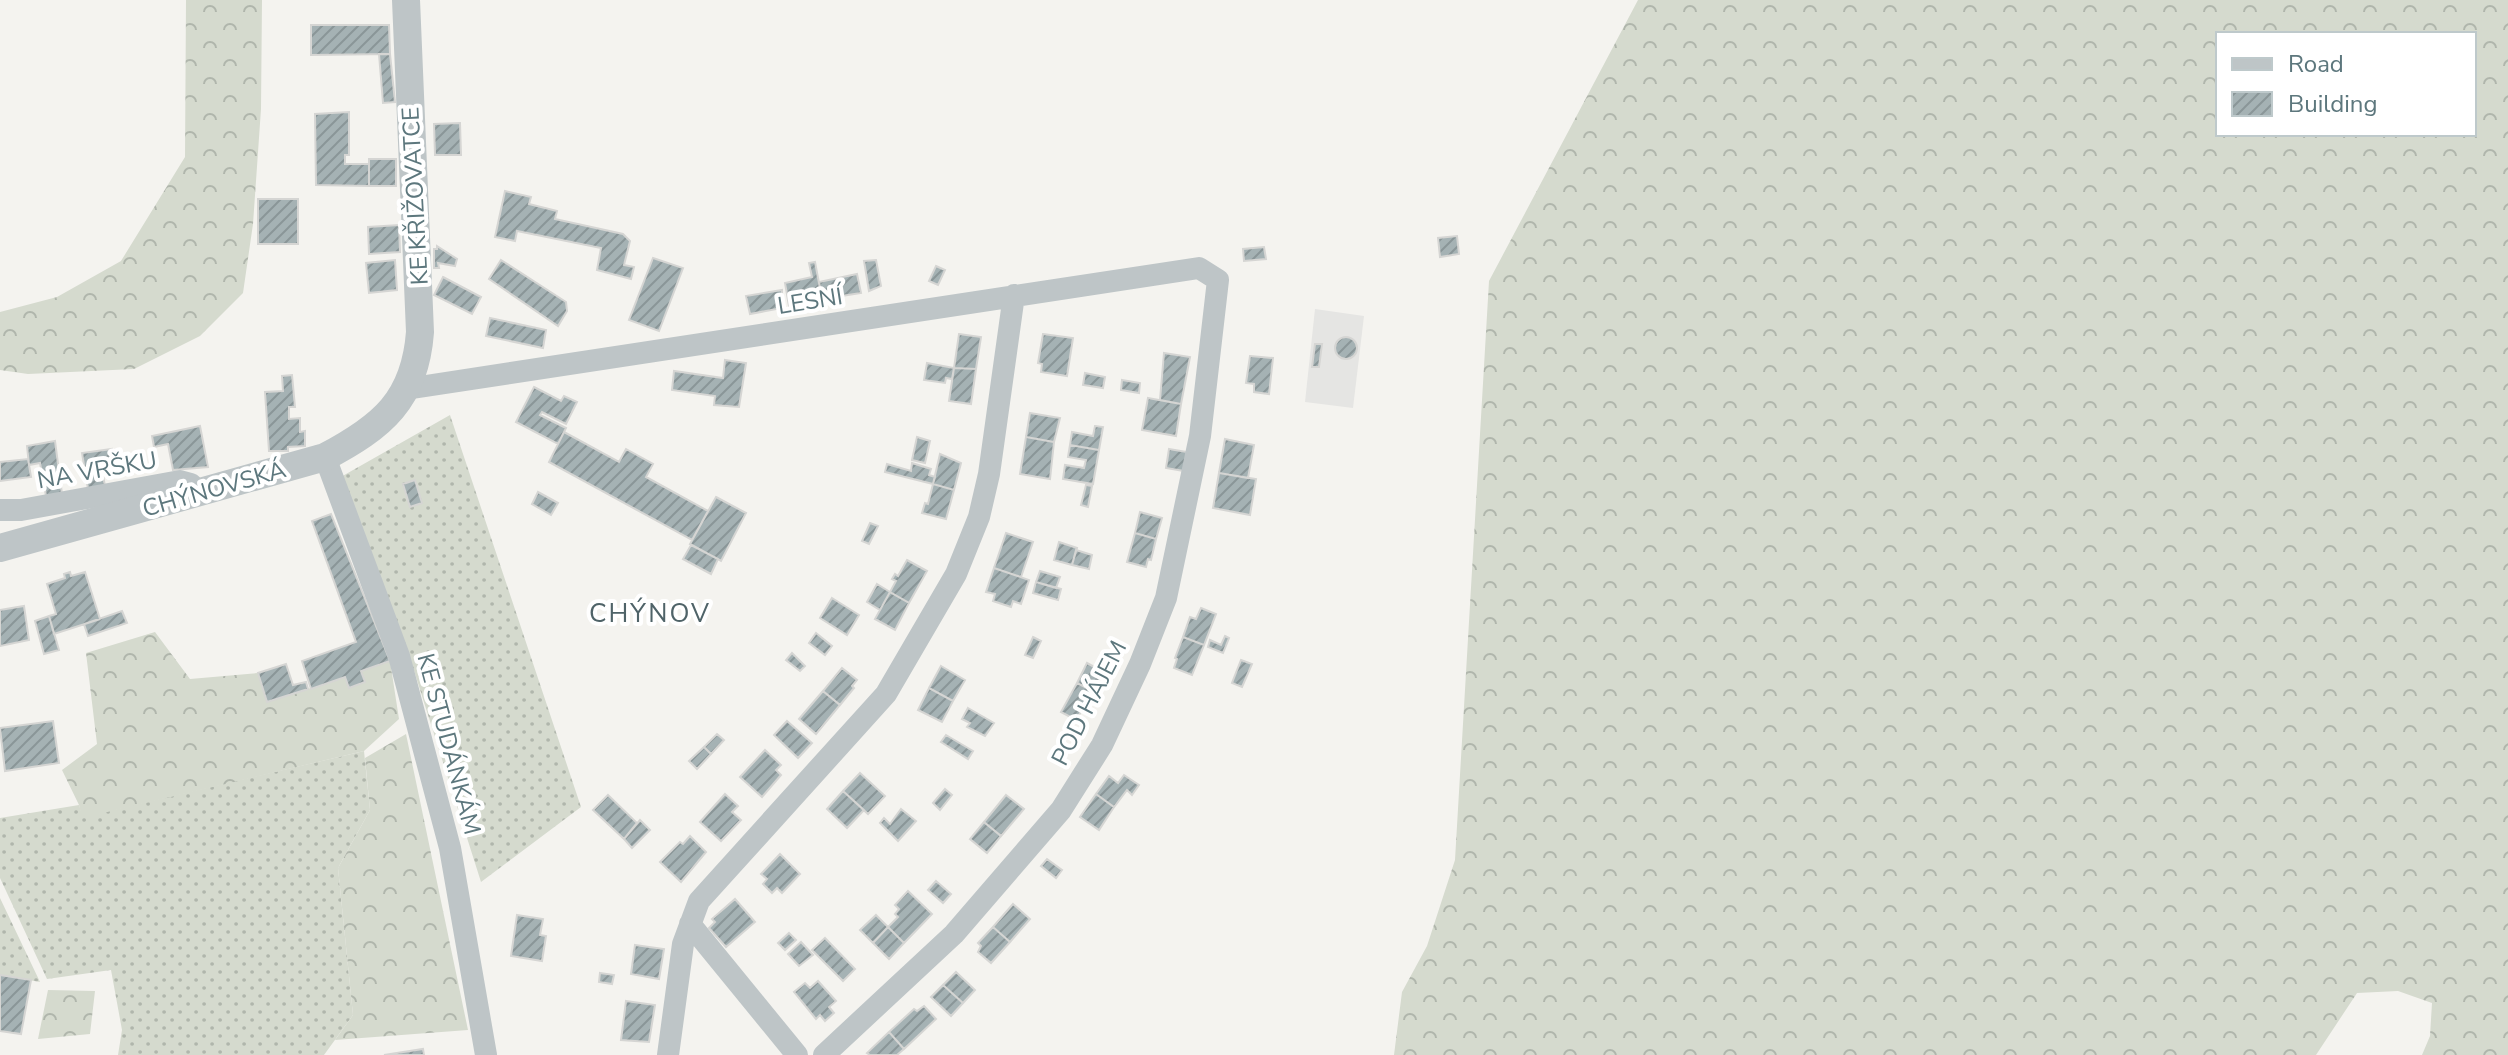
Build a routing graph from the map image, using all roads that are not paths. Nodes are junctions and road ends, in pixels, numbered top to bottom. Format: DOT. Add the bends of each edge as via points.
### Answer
graph roads {
  1 [pos="406,0"];
  2 [pos="1218,280"];
  3 [pos="1014,295"];
  4 [pos="406,389"];
  5 [pos="325,457"];
  6 [pos="199,493"];
  7 [pos="0,510"];
  8 [pos="0,548"];
  9 [pos="690,924"];
  10 [pos="486,1055"];
  11 [pos="668,1055"];
  12 [pos="797,1055"];
  13 [pos="824,1055"];
  1 -- 4 [label="street, KE KŘIŽOVATCE" via="421,315 418,357"];
  2 -- 3 [label="street, LESNÍ" via="1199,268"];
  2 -- 13 [label="street, POD HÁJEM" via="1200,436 1166,598 1102,745 1061,810 954,934"];
  3 -- 4 [label="street, LESNÍ"];
  3 -- 9 [label="street" via="989,474 956,574 886,694 699,901"];
  4 -- 5 [label="street, CHÝNOVSKÁ" via="380,423"];
  5 -- 6 [label="street, CHÝNOVSKÁ"];
  5 -- 10 [label="street, KE STUDÁNKÁM" via="399,656 450,848"];
  6 -- 7 [label="street, NA VRŠKU" via="180,481"];
  6 -- 8 [label="street, CHÝNOVSKÁ"];
  9 -- 11 [label="street"];
  9 -- 12 [label="street"];
}
